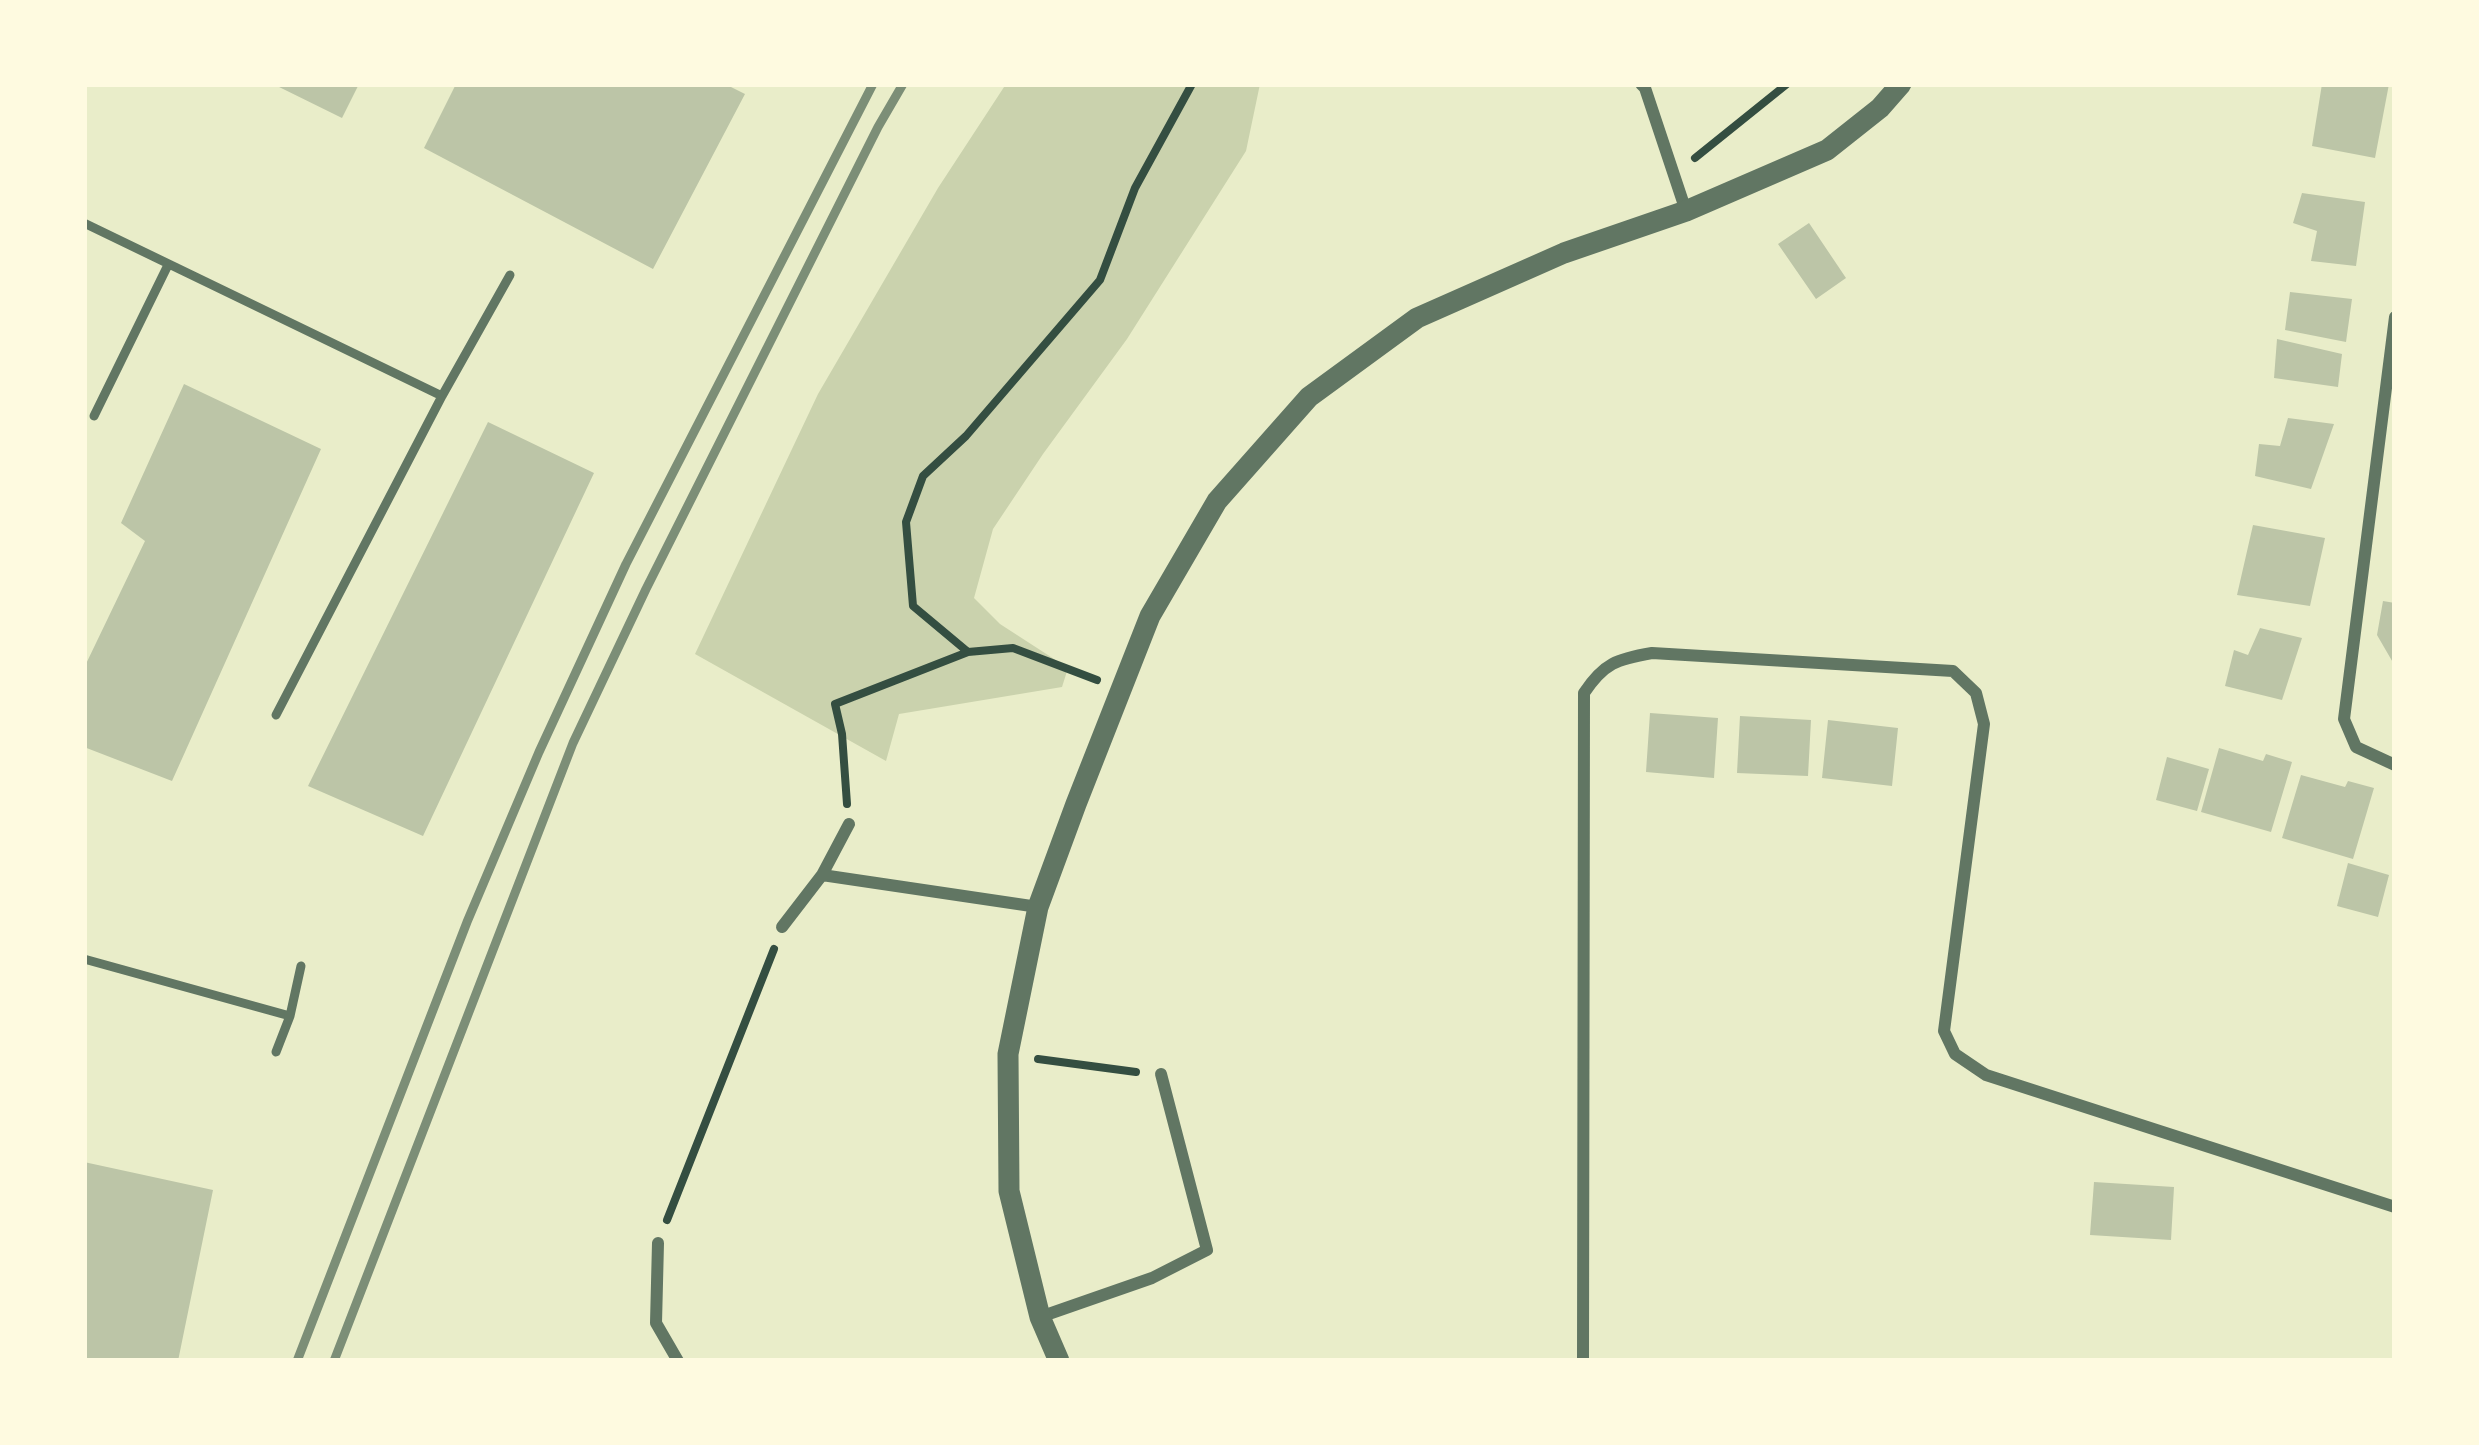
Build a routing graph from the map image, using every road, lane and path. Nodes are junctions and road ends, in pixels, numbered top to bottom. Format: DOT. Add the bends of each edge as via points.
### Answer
graph roads {
  1 [pos="1192,84"];
  2 [pos="1641,84"];
  3 [pos="1787,84"];
  4 [pos="1900,84"];
  5 [pos="1675,175"];
  6 [pos="1687,211"];
  7 [pos="84,223"];
  8 [pos="169,265"];
  9 [pos="510,275"];
  10 [pos="2395,317"];
  11 [pos="2393,337"];
  12 [pos="442,396"];
  13 [pos="94,416"];
  14 [pos="968,652"];
  15 [pos="1121,689"];
  16 [pos="276,715"];
  17 [pos="2395,765"];
  18 [pos="849,824"];
  19 [pos="822,875"];
  20 [pos="1038,907"];
  21 [pos="782,926"];
  22 [pos="84,958"];
  23 [pos="301,966"];
  24 [pos="290,1016"];
  25 [pos="276,1052"];
  26 [pos="1008,1054"];
  27 [pos="1161,1075"];
  28 [pos="2395,1207"];
  29 [pos="658,1244"];
  30 [pos="1040,1317"];
  31 [pos="678,1361"];
  32 [pos="1059,1361"];
  33 [pos="1583,1361"];
  1 -- 14 [label="path" via="1135,188 1100,280 923,476 905,522 913,606"];
  2 -- 5 [label="street"];
  3 -- 5 [label="path"];
  4 -- 6 [label="street" via="1827,150"];
  5 -- 6 [label="street"];
  6 -- 15 [label="street" via="1564,253 1417,318 1309,397 1217,501 1150,616"];
  7 -- 8 [label="lane"];
  8 -- 12 [label="lane"];
  8 -- 13 [label="lane"];
  9 -- 12 [label="lane"];
  10 -- 11 [label="street"];
  11 -- 17 [label="street" via="2344,719 2356,747"];
  12 -- 16 [label="lane"];
  14 -- 15 [label="path" via="1013,648"];
  14 -- 18 [label="path" via="836,704"];
  15 -- 20 [label="street"];
  18 -- 19 [label="street"];
  19 -- 20 [label="street"];
  19 -- 21 [label="street"];
  20 -- 26 [label="street"];
  21 -- 29 [label="path"];
  22 -- 24 [label="lane"];
  23 -- 24 [label="lane"];
  24 -- 25 [label="lane"];
  26 -- 27 [label="path"];
  26 -- 30 [label="street" via="1009,1191"];
  27 -- 30 [label="street" via="1207,1250"];
  28 -- 33 [label="street" via="1985,1075 1955,1054 1944,1031 1984,724 1976,693 1953,671 1652,653 1622,658 1599,670 1584,692"];
  29 -- 31 [label="street" via="656,1323"];
  30 -- 32 [label="street"];
}
